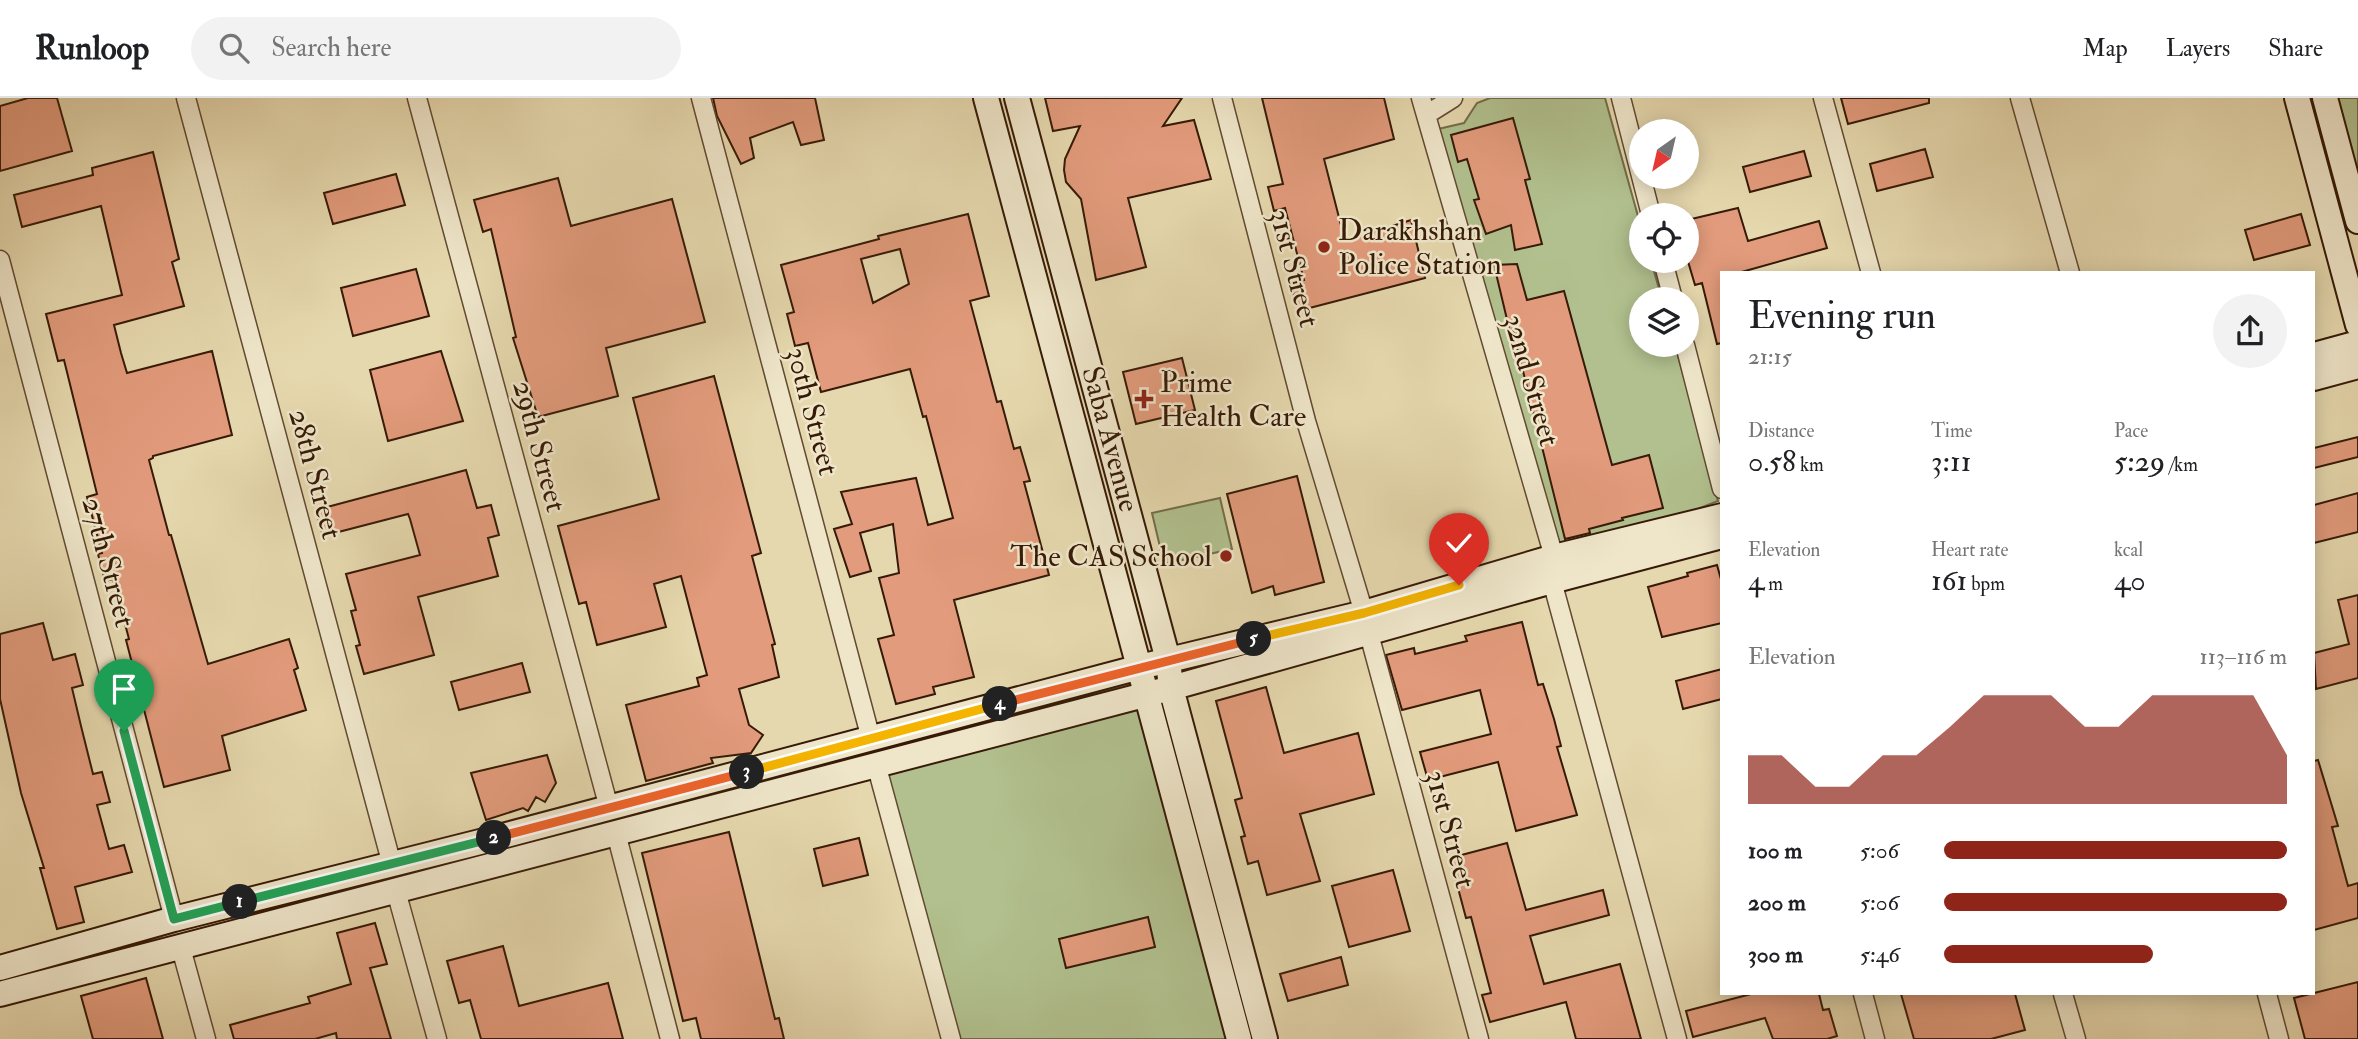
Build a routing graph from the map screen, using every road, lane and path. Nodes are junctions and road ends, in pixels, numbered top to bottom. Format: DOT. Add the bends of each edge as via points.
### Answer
graph roads {
  1 [pos="187,98"];
  2 [pos="417,98"];
  3 [pos="701,98"];
  4 [pos="986,98"];
  5 [pos="1017,98"];
  6 [pos="1222,98"];
  7 [pos="1453,98"];
  8 [pos="1621,98"];
  9 [pos="1823,98"];
  10 [pos="2020,98"];
  11 [pos="2297,98"];
  12 [pos="2325,98"];
  13 [pos="1424,106"];
  14 [pos="1648,203"];
  15 [pos="2358,221"];
  16 [pos="0,260"];
  17 [pos="1870,271"];
  18 [pos="2069,271"];
  19 [pos="2358,325"];
  20 [pos="2358,343"];
  21 [pos="2315,355"];
  22 [pos="1688,357"];
  23 [pos="2358,366"];
  24 [pos="2315,378"];
  25 [pos="1720,481"];
  26 [pos="1720,517"];
  27 [pos="1720,536"];
  28 [pos="1553,569"];
  29 [pos="1367,623"];
  30 [pos="1168,660"];
  31 [pos="1140,667"];
  32 [pos="1171,688"];
  33 [pos="1147,694"];
  34 [pos="871,739"];
  35 [pos="876,764"];
  36 [pos="609,808"];
  37 [pos="615,833"];
  38 [pos="512,834"];
  39 [pos="480,842"];
  40 [pos="522,858"];
  41 [pos="392,865"];
  42 [pos="486,867"];
  43 [pos="396,891"];
  44 [pos="174,919"];
  45 [pos="181,948"];
  46 [pos="0,968"];
  47 [pos="0,994"];
  48 [pos="1863,995"];
  49 [pos="2063,995"];
  50 [pos="2267,995"];
  51 [pos="206,1039"];
  52 [pos="437,1039"];
  53 [pos="670,1039"];
  54 [pos="951,1039"];
  55 [pos="1239,1039"];
  56 [pos="1265,1039"];
  57 [pos="1479,1039"];
  58 [pos="1677,1039"];
  59 [pos="1875,1039"];
  60 [pos="2076,1039"];
  61 [pos="2279,1039"];
  1 -- 41 [label="street, 28th Street"];
  2 -- 36 [label="street, 29th Street"];
  3 -- 34 [label="street, 30th Street"];
  4 -- 31 [label="street, Saba Avenue"];
  5 -- 30 [label="street, Saba Avenue"];
  6 -- 29 [label="street, 31st Street" via="1306,421"];
  7 -- 13 [label="street"];
  8 -- 14 [label="street"];
  9 -- 17 [label="street"];
  10 -- 18 [label="street"];
  11 -- 19 [label="street"];
  12 -- 15 [label="street"];
  13 -- 28 [label="street, 32nd Street"];
  16 -- 44 [label="street, 27th Street"];
  20 -- 21 [label="street"];
  22 -- 25 [label="street"];
  23 -- 24 [label="street"];
  26 -- 28 [label="street"];
  27 -- 28 [label="street"];
  28 -- 29 [label="street"];
  28 -- 58 [label="street, 32nd Street"];
  29 -- 30 [label="street"];
  29 -- 32 [label="street"];
  29 -- 57 [label="street, 31st Street"];
  30 -- 31 [label="street"];
  30 -- 32 [label="street, Saba Avenue"];
  31 -- 33 [label="street, Saba Avenue"];
  31 -- 34 [label="street"];
  32 -- 33 [label="street"];
  32 -- 56 [label="street, Saba Avenue"];
  33 -- 35 [label="street"];
  33 -- 55 [label="street, Saba Avenue"];
  34 -- 36 [label="street"];
  35 -- 37 [label="street"];
  35 -- 54 [label="street"];
  36 -- 38 [label="street"];
  37 -- 40 [label="street"];
  37 -- 53 [label="street"];
  38 -- 39 [label="street"];
  38 -- 40 [label="street" via="508,847"];
  39 -- 41 [label="street"];
  39 -- 42 [label="street" via="492,852"];
  40 -- 42 [label="street"];
  41 -- 44 [label="street"];
  42 -- 43 [label="street"];
  43 -- 45 [label="street"];
  43 -- 52 [label="street"];
  44 -- 46 [label="street"];
  45 -- 47 [label="street"];
  45 -- 51 [label="street"];
  48 -- 59 [label="street"];
  49 -- 60 [label="street"];
  50 -- 61 [label="street"];
}
